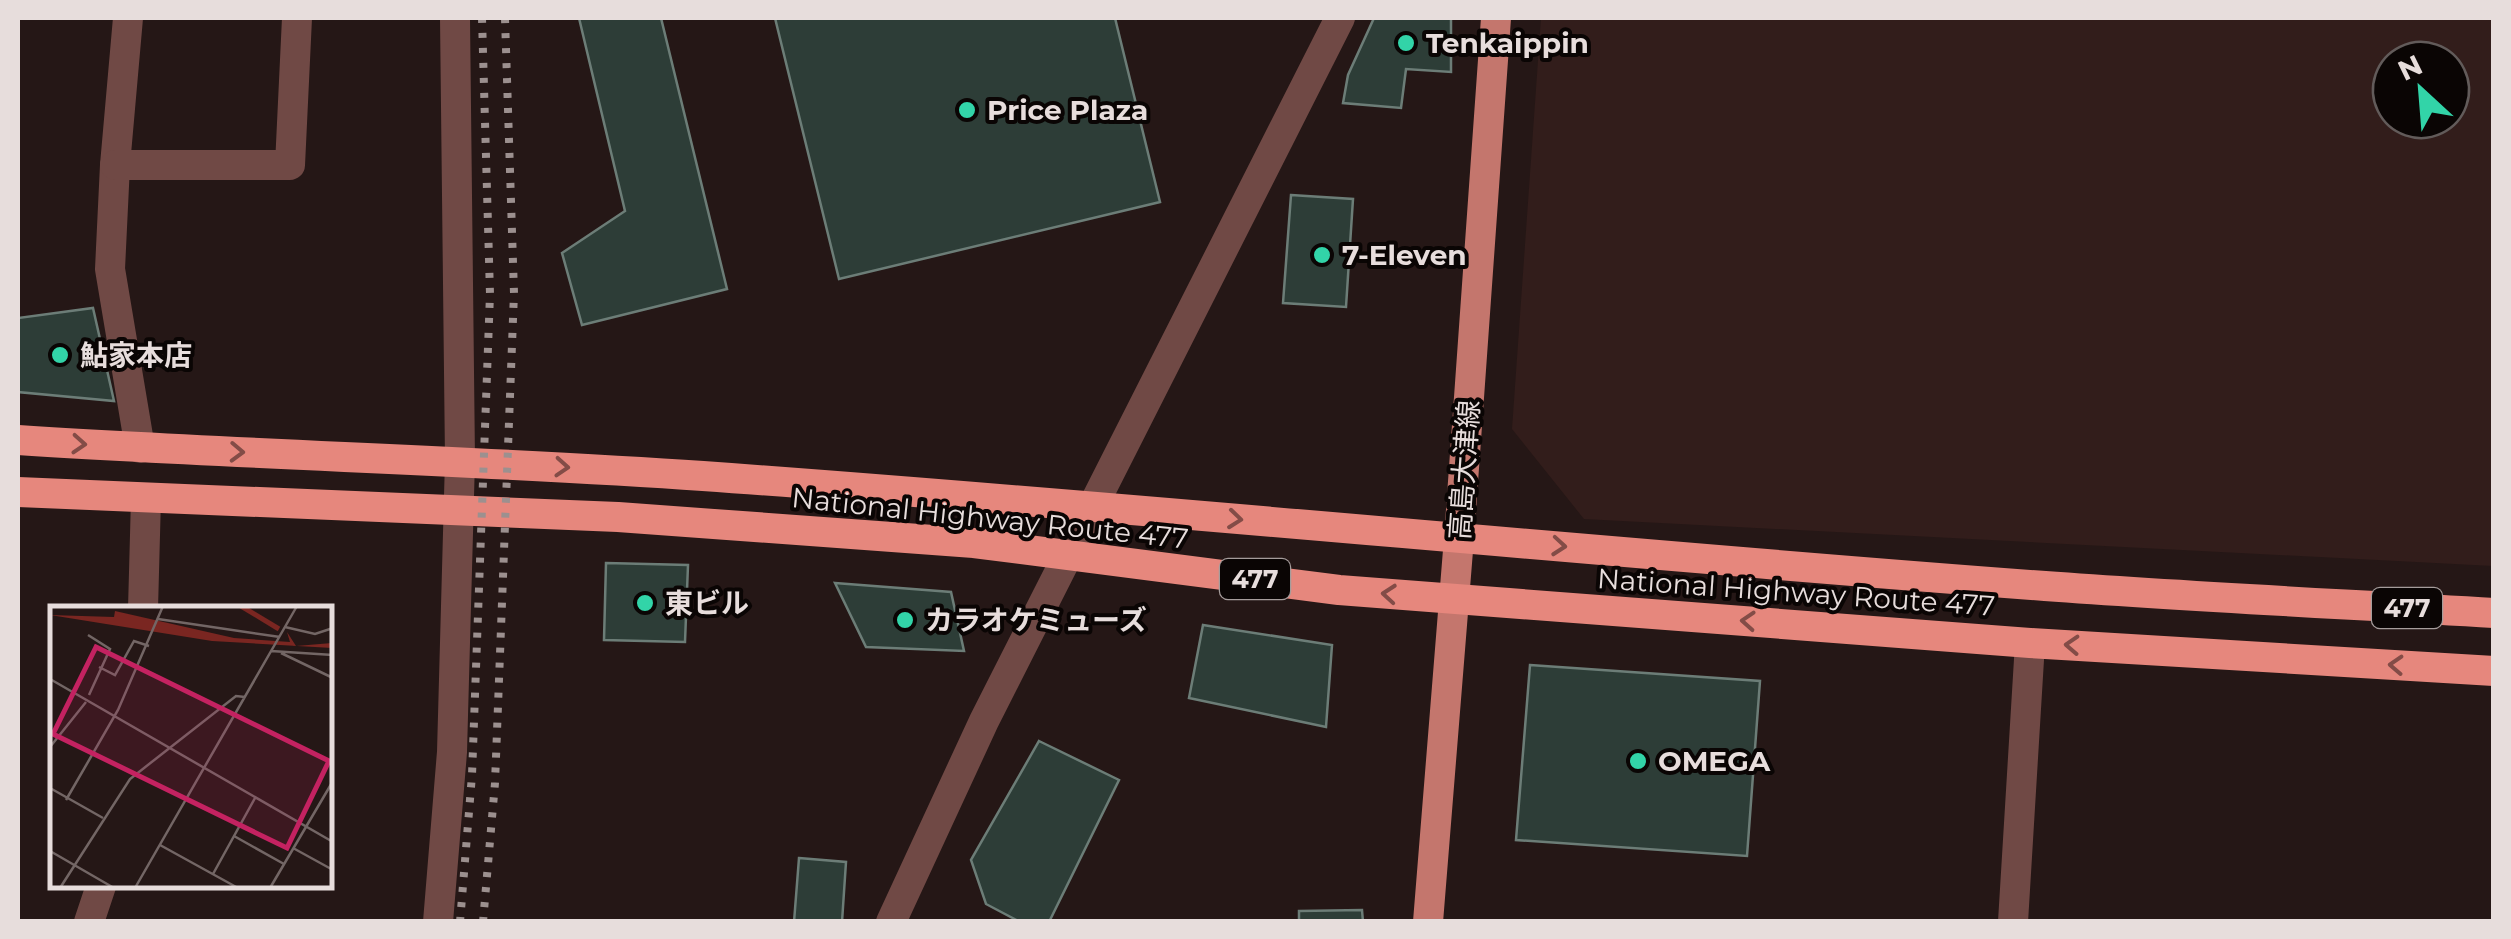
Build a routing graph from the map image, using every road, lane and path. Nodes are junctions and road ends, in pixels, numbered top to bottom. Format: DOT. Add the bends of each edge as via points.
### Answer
graph roads {
  1 [pos="128,18"];
  2 [pos="297,18"];
  3 [pos="454,18"];
  4 [pos="1340,18"];
  5 [pos="1496,18"];
  6 [pos="115,165"];
  7 [pos="18,440"];
  8 [pos="140,448"];
  9 [pos="460,460"];
  10 [pos="18,492"];
  11 [pos="146,498"];
  12 [pos="1095,506"];
  13 [pos="458,510"];
  14 [pos="1459,538"];
  15 [pos="1070,554"];
  16 [pos="1454,599"];
  17 [pos="143,606"];
  18 [pos="2494,613"];
  19 [pos="2030,642"];
  20 [pos="2494,670"];
  21 [pos="100,889"];
  22 [pos="89,922"];
  23 [pos="438,922"];
  24 [pos="892,922"];
  25 [pos="1428,922"];
  26 [pos="2013,922"];
  1 -- 6 [label="street"];
  2 -- 6 [label="street" via="290,164"];
  3 -- 9 [label="street"];
  4 -- 12 [label="street"];
  5 -- 14 [label="main road, 高島大津線"];
  6 -- 8 [label="street" via="110,270"];
  7 -- 8 [label="highway, National Highway Route 477 / 477, one-way"];
  8 -- 9 [label="highway, National Highway Route 477 / 477, one-way"];
  9 -- 12 [label="highway, National Highway Route 477 / 477, one-way"];
  9 -- 13 [label="street"];
  10 -- 11 [label="highway, National Highway Route 477 / 477"];
  11 -- 13 [label="highway, National Highway Route 477 / 477"];
  11 -- 17 [label="street"];
  12 -- 14 [label="highway, National Highway Route 477 / 477, one-way"];
  12 -- 15 [label="street"];
  13 -- 15 [label="highway, National Highway Route 477 / 477" via="697,522"];
  13 -- 23 [label="street" via="452,752"];
  14 -- 16 [label="main road, 高島大津線"];
  14 -- 18 [label="highway, National Highway Route 477 / 477, one-way" via="2050,586"];
  16 -- 15 [label="highway, National Highway Route 477 / 477, one-way"];
  15 -- 24 [label="street" via="984,720"];
  19 -- 16 [label="highway, National Highway Route 477 / 477, one-way"];
  16 -- 25 [label="main road, 高島大津線"];
  20 -- 19 [label="highway, National Highway Route 477 / 477, one-way"];
  19 -- 26 [label="street"];
  21 -- 22 [label="street"];
}
